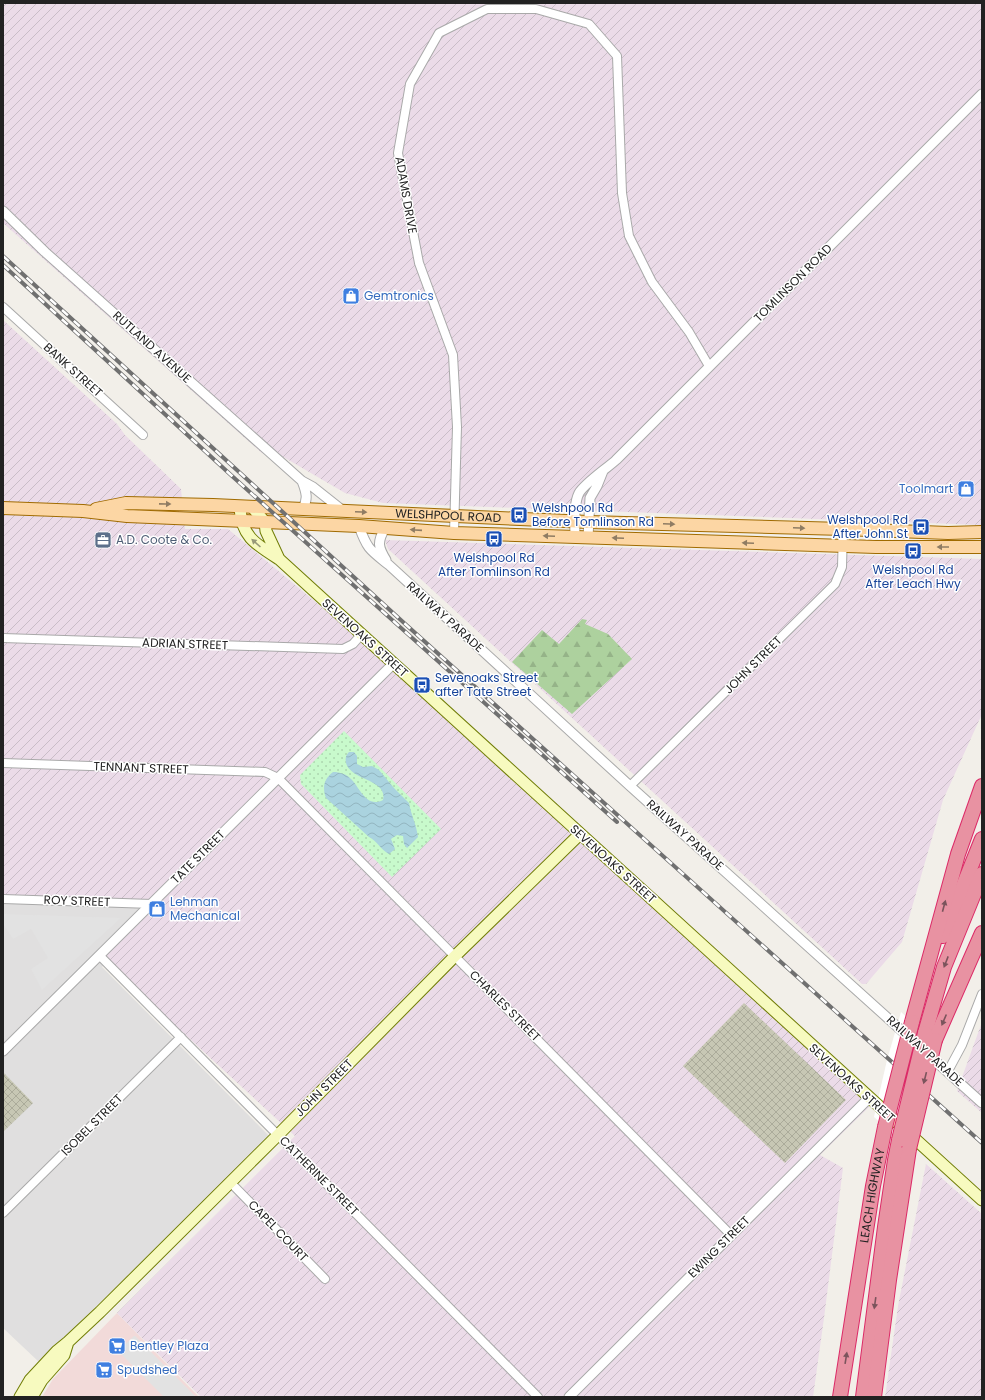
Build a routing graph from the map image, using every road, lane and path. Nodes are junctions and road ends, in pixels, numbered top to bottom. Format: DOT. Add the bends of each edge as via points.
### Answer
graph roads {
  1 [pos="982,94"];
  2 [pos="3,211"];
  3 [pos="3,306"];
  4 [pos="709,366"];
  5 [pos="143,435"];
  6 [pos="603,471"];
  7 [pos="302,480"];
  8 [pos="246,507"];
  9 [pos="3,508"];
  10 [pos="302,509"];
  11 [pos="342,510"];
  12 [pos="83,511"];
  13 [pos="454,516"];
  14 [pos="241,520"];
  15 [pos="265,522"];
  16 [pos="575,522"];
  17 [pos="588,522"];
  18 [pos="359,526"];
  19 [pos="385,528"];
  20 [pos="843,529"];
  21 [pos="982,532"];
  22 [pos="454,533"];
  23 [pos="575,537"];
  24 [pos="588,538"];
  25 [pos="843,546"];
  26 [pos="982,547"];
  27 [pos="278,559"];
  28 [pos="389,565"];
  29 [pos="361,635"];
  30 [pos="3,638"];
  31 [pos="393,664"];
  32 [pos="3,763"];
  33 [pos="278,778"];
  34 [pos="630,786"];
  35 [pos="982,786"];
  36 [pos="580,834"];
  37 [pos="982,838"];
  38 [pos="982,874"];
  39 [pos="3,898"];
  40 [pos="152,904"];
  41 [pos="982,933"];
  42 [pos="100,956"];
  43 [pos="455,956"];
  44 [pos="982,994"];
  45 [pos="919,998"];
  46 [pos="181,1037"];
  47 [pos="930,1037"];
  48 [pos="3,1051"];
  49 [pos="948,1071"];
  50 [pos="869,1098"];
  51 [pos="982,1103"];
  52 [pos="278,1135"];
  53 [pos="904,1144"];
  54 [pos="906,1166"];
  55 [pos="948,1169"];
  56 [pos="230,1182"];
  57 [pos="982,1191"];
  58 [pos="982,1200"];
  59 [pos="3,1214"];
  60 [pos="731,1235"];
  61 [pos="325,1279"];
  62 [pos="877,1284"];
  63 [pos="68,1342"];
  64 [pos="20,1397"];
  65 [pos="32,1397"];
  66 [pos="538,1397"];
  67 [pos="569,1397"];
  68 [pos="840,1397"];
  69 [pos="863,1397"];
  70 [pos="874,1397"];
  1 -- 4 [label="street, TOMLINSON ROAD"];
  2 -- 7 [label="street, RUTLAND AVENUE" via="45,252"];
  3 -- 5 [label="street, BANK STREET"];
  4 -- 6 [label="street, TOMLINSON ROAD"];
  4 -- 13 [label="street, ADAMS DRIVE" via="689,332 652,282 629,236 622,192 617,56 589,24 536,9 487,9 439,34 410,84 398,153 419,263 453,355 457,427"];
  6 -- 16 [label="street, TOMLINSON ROAD" via="579,492"];
  6 -- 17 [label="street, TOMLINSON ROAD" via="590,498"];
  7 -- 10 [label="street" via="307,497"];
  7 -- 11 [label="street, RUTLAND AVENUE"];
  8 -- 10 [label="main road, WELSHPOOL ROAD"];
  12 -- 8 [label="main road, WELSHPOOL ROAD, one-way" via="126,503"];
  8 -- 14 [label="main road, SEVENOAKS STREET"];
  8 -- 15 [label="main road, SEVENOAKS STREET"];
  9 -- 12 [label="main road, WELSHPOOL ROAD"];
  10 -- 11 [label="main road, WELSHPOOL ROAD"];
  11 -- 13 [label="main road, WELSHPOOL ROAD, one-way"];
  12 -- 14 [label="main road, WELSHPOOL ROAD" via="127,516"];
  13 -- 16 [label="main road, WELSHPOOL ROAD"];
  13 -- 22 [label="street, ADAMS DRIVE"];
  14 -- 15 [label="main road, WELSHPOOL ROAD"];
  27 -- 14 [label="main road, SEVENOAKS STREET, one-way" via="245,533"];
  15 -- 18 [label="main road, WELSHPOOL ROAD"];
  15 -- 27 [label="main road, SEVENOAKS STREET" via="266,531"];
  16 -- 17 [label="main road, WELSHPOOL ROAD"];
  16 -- 23 [label="street, TOMLINSON ROAD"];
  17 -- 20 [label="main road, WELSHPOOL ROAD, one-way"];
  17 -- 24 [label="street, TOMLINSON ROAD"];
  18 -- 19 [label="main road, WELSHPOOL ROAD"];
  18 -- 28 [label="street, RAILWAY PARADE" via="366,545"];
  22 -- 19 [label="main road, WELSHPOOL ROAD, one-way"];
  19 -- 28 [label="street, RAILWAY PARADE" via="380,538 380,548"];
  20 -- 21 [label="main road, WELSHPOOL ROAD"];
  20 -- 25 [label="street, JOHN STREET"];
  23 -- 22 [label="main road, WELSHPOOL ROAD, one-way"];
  23 -- 24 [label="main road, WELSHPOOL ROAD"];
  25 -- 24 [label="main road, WELSHPOOL ROAD, one-way"];
  26 -- 25 [label="main road, WELSHPOOL ROAD, one-way"];
  25 -- 34 [label="street, JOHN STREET" via="842,567 835,584"];
  27 -- 29 [label="main road, SEVENOAKS STREET"];
  28 -- 34 [label="street, RAILWAY PARADE"];
  29 -- 30 [label="street, ADRIAN STREET" via="353,644 343,649"];
  29 -- 31 [label="main road, SEVENOAKS STREET"];
  31 -- 33 [label="street, TATE STREET"];
  31 -- 36 [label="main road, SEVENOAKS STREET"];
  32 -- 33 [label="street, TENNANT STREET" via="265,772"];
  33 -- 40 [label="street, TATE STREET"];
  33 -- 43 [label="street, CHARLES STREET"];
  34 -- 49 [label="street, RAILWAY PARADE"];
  45 -- 35 [label="highway, one-way" via="958,854"];
  36 -- 43 [label="main road, JOHN STREET"];
  36 -- 50 [label="main road, SEVENOAKS STREET"];
  37 -- 45 [label="highway"];
  38 -- 47 [label="highway, one-way" via="944,967"];
  39 -- 40 [label="street, ROY STREET"];
  40 -- 42 [label="street, TATE STREET"];
  41 -- 47 [label="highway, one-way"];
  42 -- 46 [label="street, CATHERINE STREET"];
  42 -- 48 [label="street, TATE STREET"];
  43 -- 52 [label="main road, JOHN STREET"];
  43 -- 60 [label="street, CHARLES STREET"];
  44 -- 49 [label="street" via="962,1045"];
  68 -- 45 [label="highway, LEACH HIGHWAY, one-way, bridge" via="873,1186 885,1127"];
  46 -- 52 [label="street, CATHERINE STREET"];
  46 -- 59 [label="street, ISOBEL STREET"];
  47 -- 53 [label="highway, one-way, bridge"];
  49 -- 51 [label="street, RAILWAY PARADE"];
  50 -- 55 [label="main road, SEVENOAKS STREET"];
  50 -- 60 [label="street, EWING STREET"];
  52 -- 56 [label="main road, JOHN STREET"];
  52 -- 66 [label="street, CATHERINE STREET"];
  53 -- 54 [label="highway"];
  53 -- 62 [label="highway" via="895,1160"];
  54 -- 62 [label="highway"];
  54 -- 70 [label="highway"];
  55 -- 57 [label="main road, SEVENOAKS STREET"];
  55 -- 58 [label="main road, SEVENOAKS STREET"];
  56 -- 61 [label="street, CAPEL COURT"];
  56 -- 63 [label="main road, JOHN STREET"];
  60 -- 67 [label="street, EWING STREET"];
  62 -- 69 [label="highway, one-way"];
  63 -- 64 [label="main road, JOHN STREET" via="30,1380"];
  63 -- 65 [label="main road, JOHN STREET" via="64,1355 38,1385"];
}
